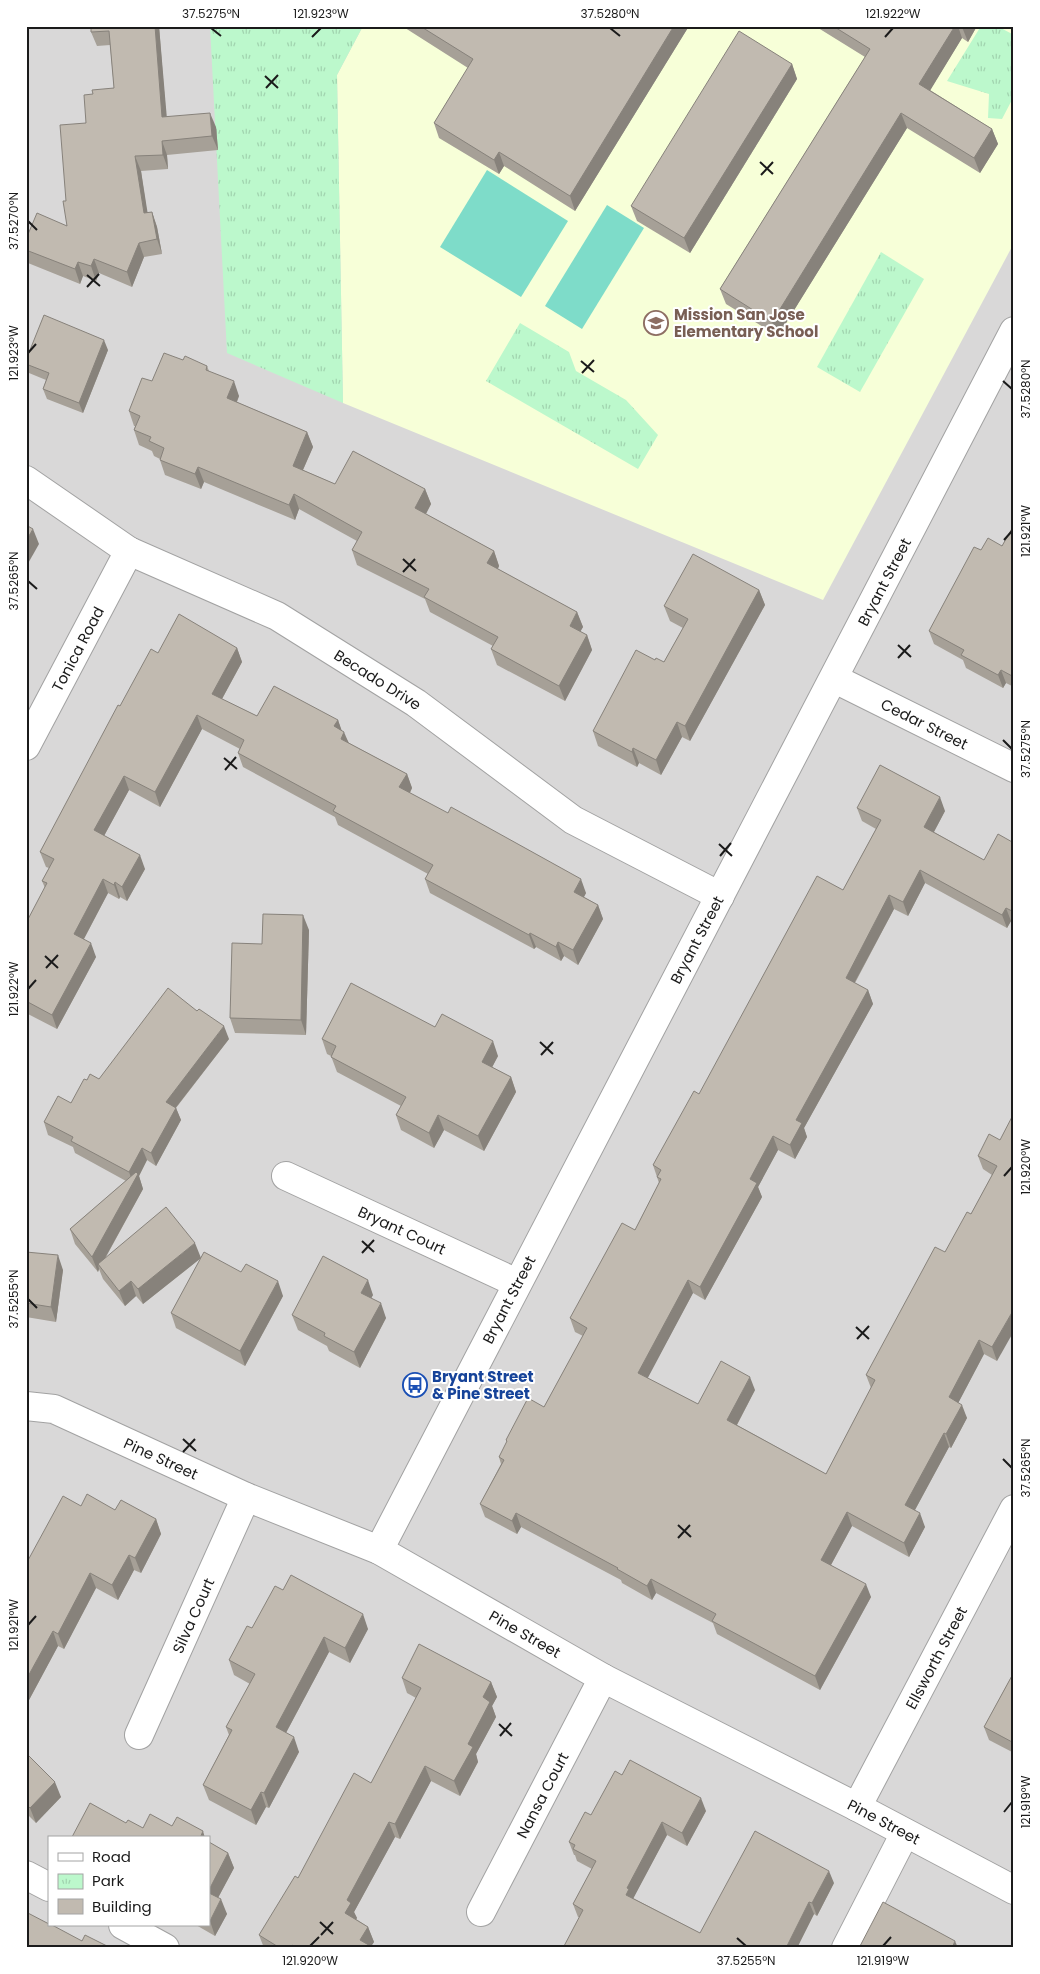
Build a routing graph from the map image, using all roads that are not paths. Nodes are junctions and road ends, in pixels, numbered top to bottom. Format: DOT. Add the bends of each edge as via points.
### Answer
graph roads {
  1 [pos="1014,331"];
  2 [pos="26,480"];
  3 [pos="129,551"];
  4 [pos="835,679"];
  5 [pos="26,746"];
  6 [pos="1014,768"];
  7 [pos="720,896"];
  8 [pos="286,1176"];
  9 [pos="517,1283"];
  10 [pos="26,1406"];
  11 [pos="246,1497"];
  12 [pos="1014,1509"];
  13 [pos="379,1550"];
  14 [pos="603,1678"];
  15 [pos="139,1735"];
  16 [pos="857,1808"];
  17 [pos="905,1833"];
  18 [pos="26,1875"];
  19 [pos="48,1886"];
  20 [pos="1014,1890"];
  21 [pos="481,1912"];
  22 [pos="125,1926"];
  23 [pos="165,1948"];
  24 [pos="846,1948"];
  1 -- 4 [label="street, Bryant Street"];
  2 -- 3 [label="street, Becado Drive"];
  3 -- 5 [label="street, Tonica Road"];
  3 -- 7 [label="street, Becado Drive" via="277,616 416,703 573,820"];
  4 -- 6 [label="street, Cedar Street"];
  4 -- 7 [label="street, Bryant Street"];
  7 -- 9 [label="street, Bryant Street"];
  8 -- 9 [label="street, Bryant Court"];
  9 -- 13 [label="street, Bryant Street"];
  10 -- 11 [label="street, Pine Street" via="54,1409"];
  11 -- 13 [label="street, Pine Street"];
  11 -- 15 [label="street, Silva Court"];
  12 -- 16 [label="street, Ellsworth Street"];
  13 -- 14 [label="street, Pine Street"];
  14 -- 16 [label="street, Pine Street"];
  14 -- 21 [label="street, Nansa Court"];
  16 -- 17 [label="street, Pine Street"];
  17 -- 20 [label="street, Pine Street"];
  17 -- 24 [label="street"];
  18 -- 19 [label="street"];
  22 -- 23 [label="street"];
}
